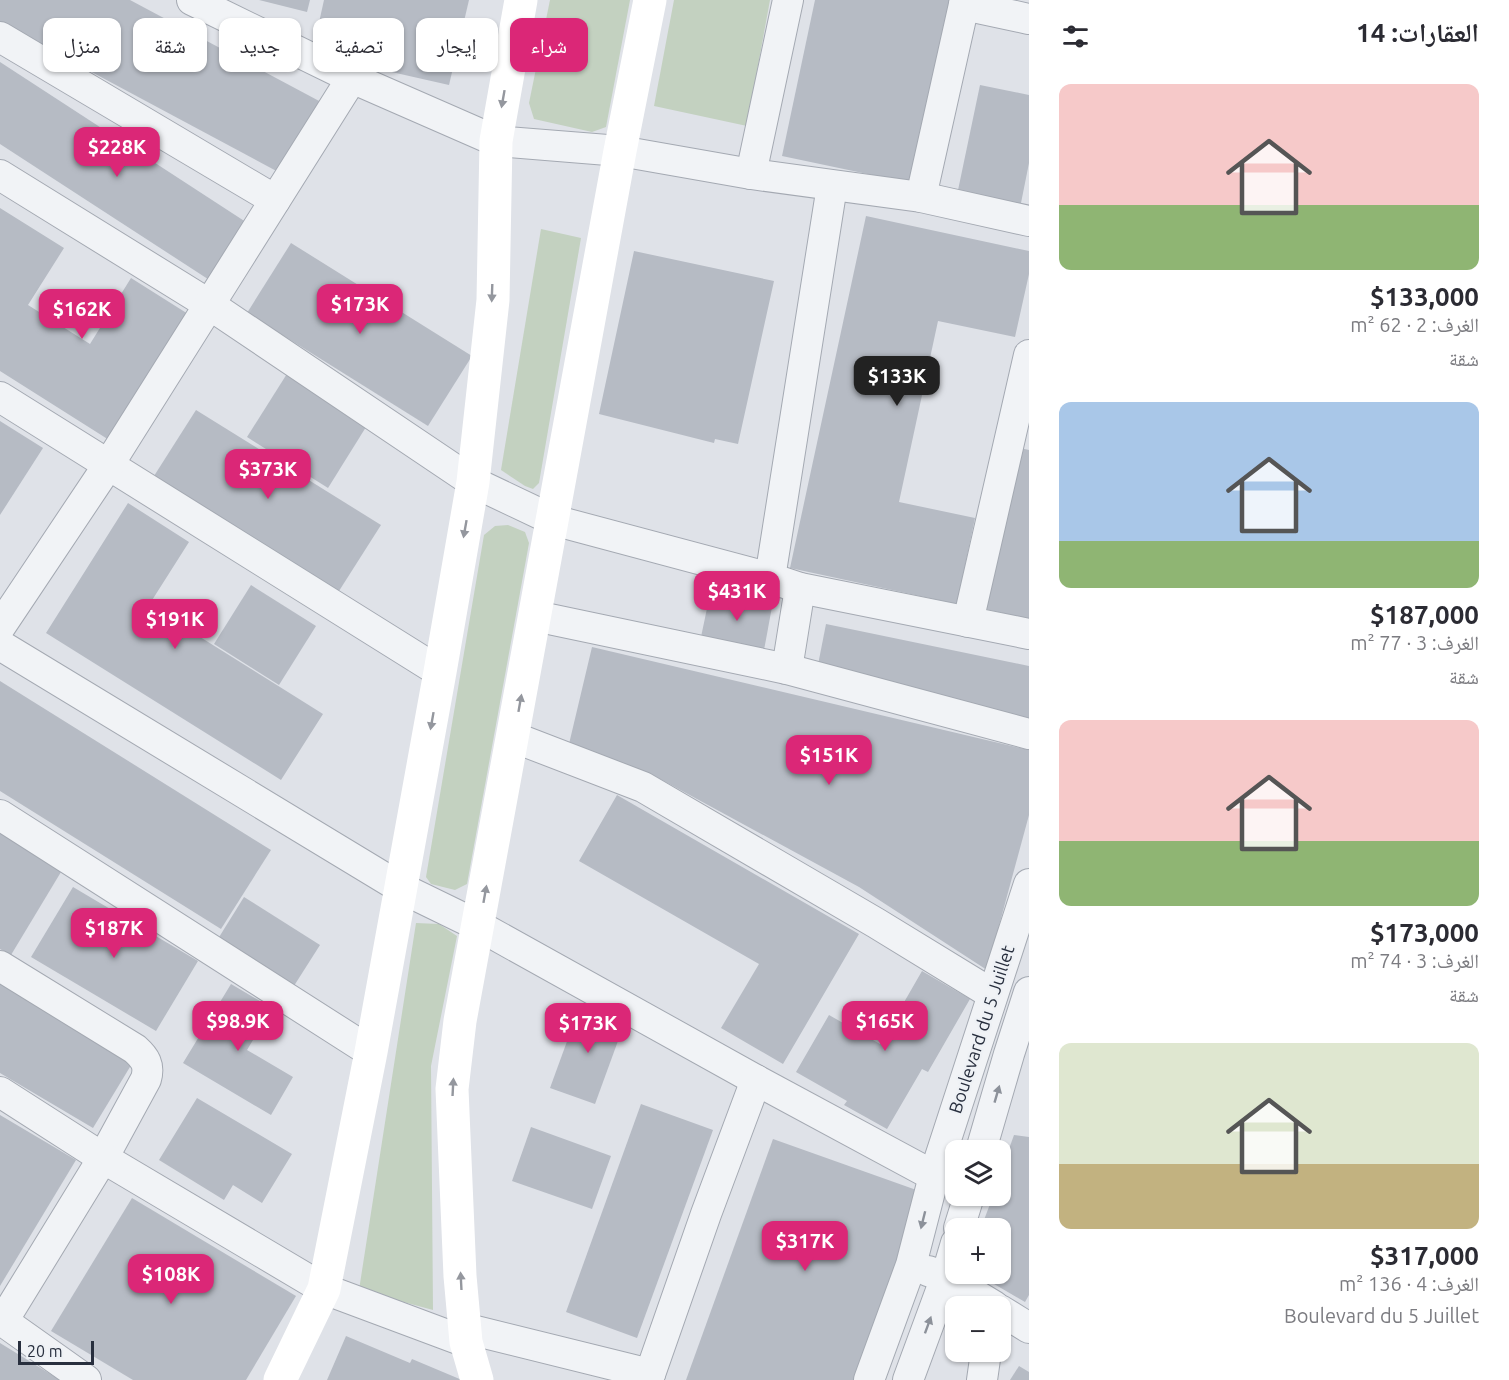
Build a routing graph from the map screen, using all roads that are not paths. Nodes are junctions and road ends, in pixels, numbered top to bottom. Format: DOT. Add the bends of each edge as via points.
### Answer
graph roads {
  1 [pos="192,0"];
  2 [pos="521,0"];
  3 [pos="650,0"];
  4 [pos="788,0"];
  5 [pos="964,2"];
  6 [pos="1029,19"];
  7 [pos="0,37"];
  8 [pos="352,78"];
  9 [pos="495,141"];
  10 [pos="620,151"];
  11 [pos="751,174"];
  12 [pos="0,175"];
  13 [pos="832,186"];
  14 [pos="921,197"];
  15 [pos="275,200"];
  16 [pos="1029,221"];
  17 [pos="210,305"];
  18 [pos="1029,355"];
  19 [pos="0,397"];
  20 [pos="1021,427"];
  21 [pos="109,464"];
  22 [pos="473,482"];
  23 [pos="553,520"];
  24 [pos="770,578"];
  25 [pos="800,588"];
  26 [pos="535,616"];
  27 [pos="968,622"];
  28 [pos="0,627"];
  29 [pos="1029,634"];
  30 [pos="0,645"];
  31 [pos="787,669"];
  32 [pos="440,672"];
  33 [pos="1029,734"];
  34 [pos="513,737"];
  35 [pos="0,815"];
  36 [pos="1029,884"];
  37 [pos="401,888"];
  38 [pos="479,926"];
  39 [pos="0,966"];
  40 [pos="1029,992"];
  41 [pos="992,994"];
  42 [pos="371,1052"];
  43 [pos="1019,1060"];
  44 [pos="756,1080"];
  45 [pos="0,1092"];
  46 [pos="985,1140"];
  47 [pos="104,1158"];
  48 [pos="934,1176"];
  49 [pos="911,1265"];
  50 [pos="945,1277"];
  51 [pos="945,1280"];
  52 [pos="958,1284"];
  53 [pos="324,1289"];
  54 [pos="977,1296"];
  55 [pos="1011,1317"];
  56 [pos="2,1320"];
  57 [pos="1029,1328"];
  58 [pos="465,1335"];
  59 [pos="985,1362"];
  60 [pos="649,1377"];
  61 [pos="86,1380"];
  62 [pos="280,1380"];
  63 [pos="477,1380"];
  64 [pos="869,1380"];
  65 [pos="908,1380"];
  66 [pos="982,1380"];
  1 -- 8 [label="street"];
  2 -- 9 [label="street, one-way"];
  3 -- 10 [label="street"];
  4 -- 11 [label="street"];
  5 -- 6 [label="street"];
  5 -- 14 [label="street"];
  7 -- 15 [label="street"];
  8 -- 9 [label="street"];
  8 -- 15 [label="street"];
  9 -- 10 [label="street"];
  9 -- 22 [label="street, one-way" via="492,300"];
  10 -- 11 [label="street"];
  10 -- 23 [label="street"];
  11 -- 13 [label="street"];
  12 -- 17 [label="street"];
  13 -- 14 [label="street"];
  13 -- 24 [label="street"];
  14 -- 16 [label="street"];
  15 -- 17 [label="street"];
  17 -- 21 [label="street"];
  17 -- 22 [label="street"];
  18 -- 20 [label="street"];
  19 -- 21 [label="street"];
  20 -- 27 [label="street"];
  21 -- 28 [label="street"];
  21 -- 32 [label="street"];
  22 -- 23 [label="street"];
  22 -- 32 [label="street, one-way"];
  23 -- 24 [label="street"];
  23 -- 26 [label="street"];
  24 -- 25 [label="street"];
  25 -- 27 [label="street"];
  25 -- 31 [label="street"];
  26 -- 31 [label="street"];
  34 -- 26 [label="street, one-way"];
  27 -- 29 [label="street"];
  30 -- 37 [label="street"];
  31 -- 33 [label="street"];
  32 -- 37 [label="street, one-way"];
  38 -- 34 [label="street, one-way"];
  34 -- 41 [label="street" via="643,787"];
  35 -- 42 [label="street"];
  36 -- 41 [label="street, Boulevard du 5 Juillet"];
  37 -- 38 [label="street"];
  37 -- 42 [label="street"];
  38 -- 44 [label="street"];
  58 -- 38 [label="street, one-way" via="452,1089 460,1021"];
  39 -- 47 [label="street" via="135,1049 147,1063 146,1080"];
  40 -- 43 [label="street"];
  41 -- 48 [label="street, Boulevard du 5 Juillet"];
  42 -- 53 [label="street"];
  46 -- 43 [label="street, one-way"];
  44 -- 48 [label="street"];
  44 -- 60 [label="street"];
  45 -- 47 [label="street"];
  47 -- 53 [label="street"];
  47 -- 56 [label="street"];
  48 -- 49 [label="street, Boulevard du 5 Juillet, one-way"];
  49 -- 50 [label="street"];
  49 -- 64 [label="street, Boulevard du 5 Juillet"];
  65 -- 51 [label="street, one-way"];
  52 -- 54 [label="street"];
  53 -- 58 [label="street"];
  53 -- 62 [label="street"];
  55 -- 57 [label="street"];
  56 -- 61 [label="street"];
  58 -- 60 [label="street"];
  58 -- 63 [label="street"];
  59 -- 66 [label="street"];
}
